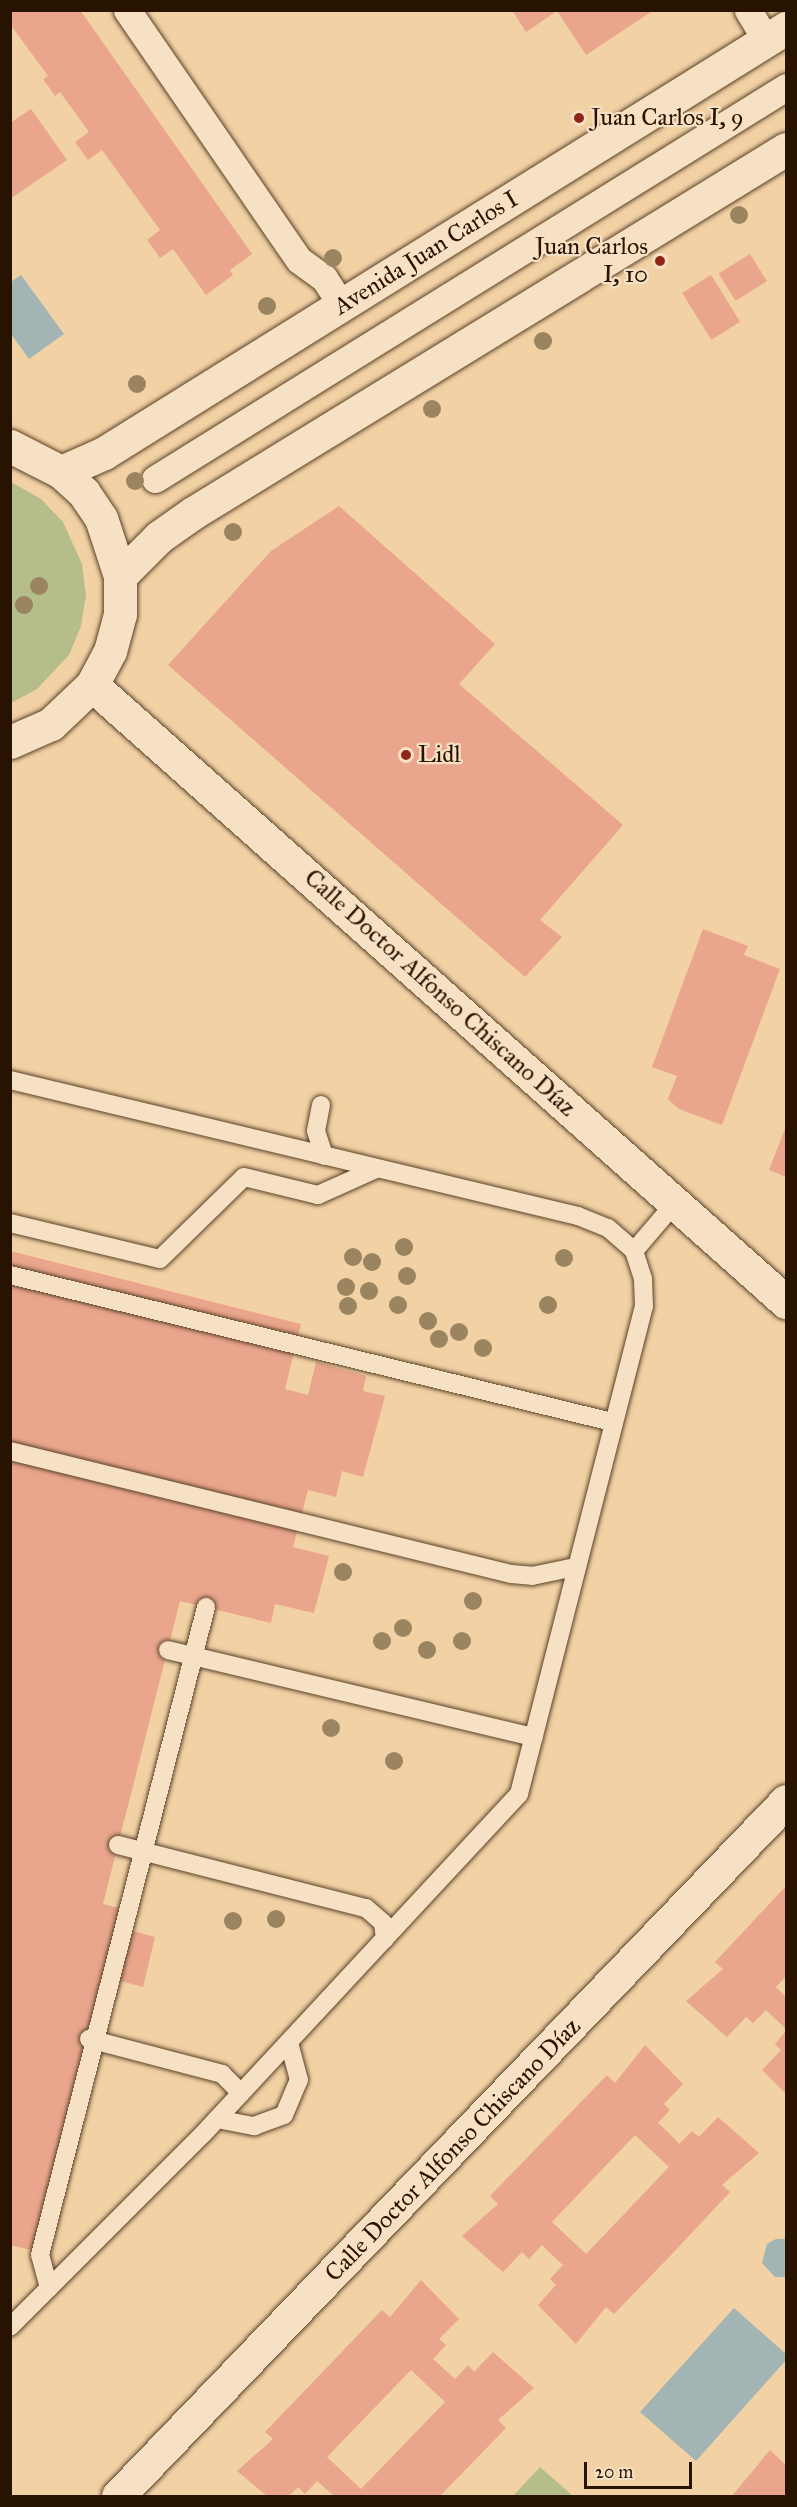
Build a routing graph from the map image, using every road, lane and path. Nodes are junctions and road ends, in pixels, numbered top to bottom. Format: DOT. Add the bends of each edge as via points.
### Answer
graph roads {
  1 [pos="127,10"];
  2 [pos="748,10"];
  3 [pos="776,34"];
  4 [pos="786,87"];
  5 [pos="786,149"];
  6 [pos="342,306"];
  7 [pos="10,446"];
  8 [pos="62,472"];
  9 [pos="155,479"];
  10 [pos="120,576"];
  11 [pos="92,685"];
  12 [pos="10,742"];
  13 [pos="10,1080"];
  14 [pos="321,1105"];
  15 [pos="324,1156"];
  16 [pos="376,1168"];
  17 [pos="675,1203"];
  18 [pos="10,1223"];
  19 [pos="634,1251"];
  20 [pos="10,1275"];
  21 [pos="786,1302"];
  22 [pos="612,1422"];
  23 [pos="10,1451"];
  24 [pos="575,1567"];
  25 [pos="206,1607"];
  26 [pos="168,1650"];
  27 [pos="534,1737"];
  28 [pos="786,1801"];
  29 [pos="118,1845"];
  30 [pos="386,1939"];
  31 [pos="89,2039"];
  32 [pos="289,2042"];
  33 [pos="241,2093"];
  34 [pos="217,2119"];
  35 [pos="49,2288"];
  36 [pos="10,2327"];
  37 [pos="118,2496"];
  1 -- 6 [label="street" via="299,260 324,278"];
  2 -- 3 [label="street"];
  3 -- 6 [label="street, Avenida Juan Carlos I"];
  4 -- 9 [label="street, Avenida Juan Carlos I"];
  5 -- 10 [label="street" via="193,513 159,537"];
  6 -- 8 [label="street, Avenida Juan Carlos I" via="104,453"];
  7 -- 8 [label="street"];
  8 -- 10 [label="street" via="101,518"];
  10 -- 11 [label="street" via="120,614 110,651"];
  11 -- 12 [label="street" via="51,724"];
  11 -- 17 [label="street, Calle Doctor Alfonso Chiscano Díaz"];
  13 -- 15 [label="lane"];
  14 -- 15 [label="lane" via="316,1131"];
  15 -- 16 [label="lane"];
  16 -- 18 [label="lane" via="318,1195 244,1177 160,1259"];
  16 -- 19 [label="lane" via="578,1216 608,1228"];
  17 -- 19 [label="lane"];
  17 -- 21 [label="street, Calle Doctor Alfonso Chiscano Díaz"];
  19 -- 22 [label="lane" via="643,1279 644,1306"];
  20 -- 22 [label="lane"];
  22 -- 24 [label="lane"];
  23 -- 24 [label="lane" via="511,1574 532,1576"];
  24 -- 27 [label="lane"];
  25 -- 35 [label="lane" via="40,2255"];
  26 -- 27 [label="lane"];
  27 -- 30 [label="lane" via="519,1794 509,1809"];
  28 -- 37 [label="street, Calle Doctor Alfonso Chiscano Díaz"];
  29 -- 30 [label="lane" via="366,1908 383,1923"];
  30 -- 32 [label="lane"];
  31 -- 33 [label="lane" via="222,2074"];
  32 -- 33 [label="lane"];
  32 -- 34 [label="lane" via="299,2080 284,2115 254,2126"];
  33 -- 34 [label="lane"];
  34 -- 35 [label="lane"];
  35 -- 36 [label="lane"];
}
